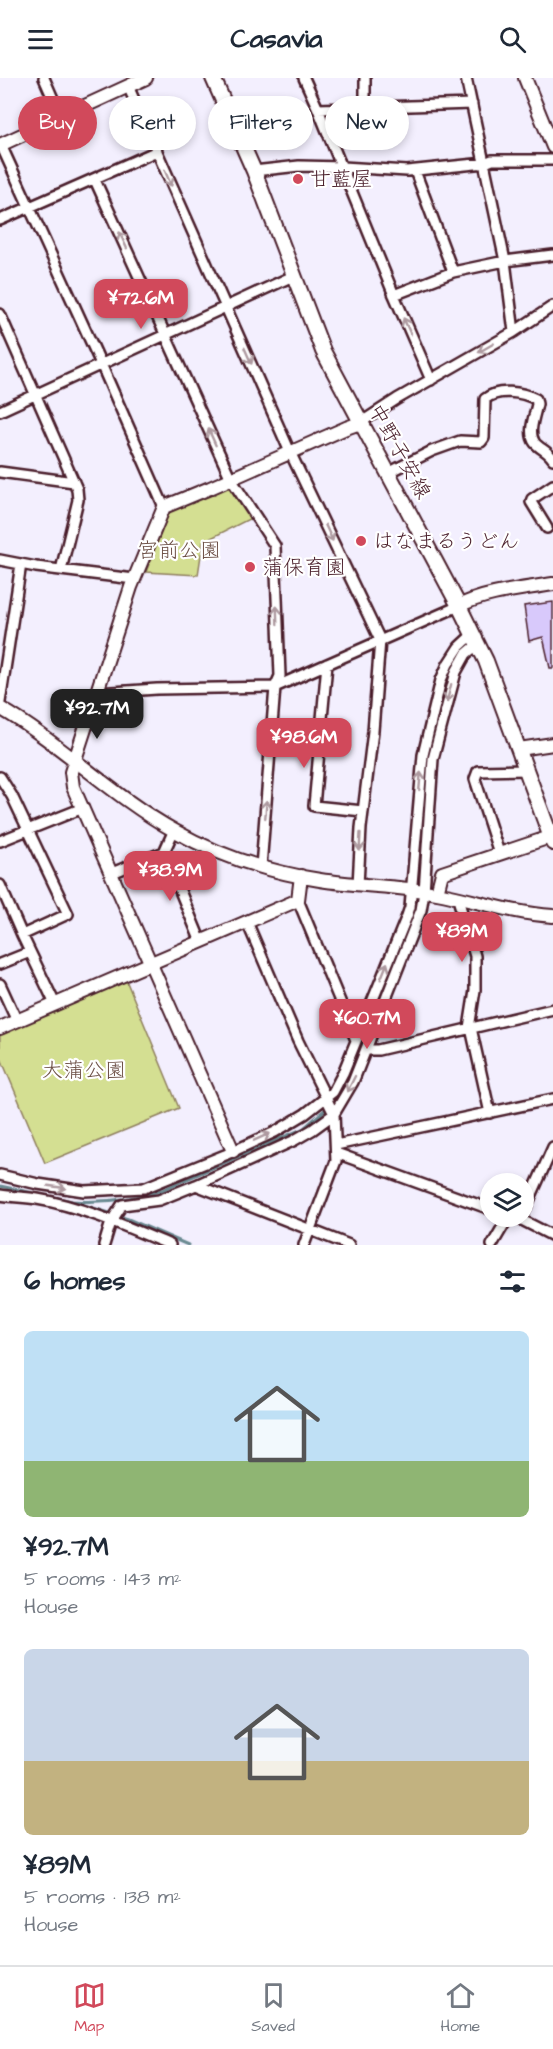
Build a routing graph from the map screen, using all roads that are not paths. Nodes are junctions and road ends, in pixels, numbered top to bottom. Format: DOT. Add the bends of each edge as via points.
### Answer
graph roads {
  1 [pos="44,78"];
  2 [pos="146,78"];
  3 [pos="213,78"];
  4 [pos="304,78"];
  5 [pos="365,78"];
  6 [pos="466,78"];
  7 [pos="525,78"];
  8 [pos="128,86"];
  9 [pos="52,96"];
  10 [pos="365,96"];
  11 [pos="97,100"];
  12 [pos="472,104"];
  13 [pos="409,106"];
  14 [pos="318,109"];
  15 [pos="325,109"];
  16 [pos="18,137"];
  17 [pos="1,145"];
  18 [pos="553,147"];
  19 [pos="157,152"];
  20 [pos="553,160"];
  21 [pos="485,163"];
  22 [pos="342,167"];
  23 [pos="254,171"];
  24 [pos="415,171"];
  25 [pos="95,180"];
  26 [pos="30,208"];
  27 [pos="0,220"];
  28 [pos="553,255"];
  29 [pos="505,261"];
  30 [pos="453,272"];
  31 [pos="293,276"];
  32 [pos="394,295"];
  33 [pos="553,306"];
  34 [pos="226,307"];
  35 [pos="0,314"];
  36 [pos="514,332"];
  37 [pos="165,334"];
  38 [pos="101,364"];
  39 [pos="431,380"];
  40 [pos="35,394"];
  41 [pos="0,411"];
  42 [pos="360,423"];
  43 [pos="290,452"];
  44 [pos="553,459"];
  45 [pos="0,472"];
  46 [pos="388,473"];
  47 [pos="231,479"];
  48 [pos="74,482"];
  49 [pos="553,485"];
  50 [pos="164,507"];
  51 [pos="547,528"];
  52 [pos="0,561"];
  53 [pos="21,564"];
  54 [pos="61,570"];
  55 [pos="134,579"];
  56 [pos="553,584"];
  57 [pos="459,606"];
  58 [pos="476,639"];
  59 [pos="380,640"];
  60 [pos="327,664"];
  61 [pos="275,687"];
  62 [pos="97,693"];
  63 [pos="0,702"];
  64 [pos="0,708"];
  65 [pos="553,744"];
  66 [pos="519,750"];
  67 [pos="74,760"];
  68 [pos="527,770"];
  69 [pos="0,777"];
  70 [pos="83,808"];
  71 [pos="363,811"];
  72 [pos="28,829"];
  73 [pos="174,830"];
  74 [pos="552,839"];
  75 [pos="0,840"];
  76 [pos="164,852"];
  77 [pos="499,853"];
  78 [pos="261,867"];
  79 [pos="112,873"];
  80 [pos="301,876"];
  81 [pos="0,885"];
  82 [pos="358,885"];
  83 [pos="411,890"];
  84 [pos="424,892"];
  85 [pos="438,893"];
  86 [pos="458,899"];
  87 [pos="298,900"];
  88 [pos="553,916"];
  89 [pos="247,922"];
  90 [pos="22,936"];
  91 [pos="201,942"];
  92 [pos="30,952"];
  93 [pos="0,964"];
  94 [pos="150,964"];
  95 [pos="0,984"];
  96 [pos="55,1004"];
  97 [pos="553,1009"];
  98 [pos="17,1021"];
  99 [pos="0,1028"];
  100 [pos="470,1028"];
  101 [pos="356,1040"];
  102 [pos="366,1050"];
  103 [pos="553,1099"];
  104 [pos="326,1100"];
  105 [pos="333,1113"];
  106 [pos="490,1113"];
  107 [pos="553,1147"];
  108 [pos="336,1149"];
  109 [pos="233,1151"];
  110 [pos="0,1175"];
  111 [pos="534,1183"];
  112 [pos="196,1185"];
  113 [pos="0,1195"];
  114 [pos="480,1205"];
  115 [pos="111,1221"];
  116 [pos="534,1225"];
  117 [pos="508,1227"];
  118 [pos="311,1229"];
  119 [pos="553,1236"];
  120 [pos="104,1245"];
  121 [pos="170,1245"];
  122 [pos="304,1245"];
  123 [pos="349,1245"];
  124 [pos="492,1245"];
  1 -- 9 [label="street"];
  2 -- 8 [label="street"];
  3 -- 23 [label="main road, 中野子安線"];
  4 -- 14 [label="street"];
  5 -- 10 [label="street"];
  6 -- 12 [label="street"];
  7 -- 18 [label="street"];
  8 -- 11 [label="street"];
  8 -- 19 [label="street"];
  12 -- 13 [label="street"];
  12 -- 21 [label="street"];
  14 -- 15 [label="street"];
  14 -- 22 [label="street"];
  16 -- 17 [label="street"];
  17 -- 26 [label="street"];
  19 -- 25 [label="street"];
  19 -- 34 [label="street, one-way"];
  20 -- 21 [label="street"];
  21 -- 24 [label="street"];
  21 -- 29 [label="street"];
  22 -- 23 [label="street"];
  22 -- 24 [label="street"];
  22 -- 32 [label="street"];
  23 -- 31 [label="main road, 中野子安線"];
  24 -- 30 [label="street"];
  25 -- 26 [label="street"];
  37 -- 25 [label="street, one-way"];
  26 -- 27 [label="street"];
  26 -- 38 [label="street"];
  28 -- 29 [label="street"];
  29 -- 30 [label="street"];
  29 -- 36 [label="street"];
  30 -- 32 [label="street"];
  31 -- 34 [label="street"];
  31 -- 42 [label="main road, 中野子安線" via="322,351"];
  39 -- 32 [label="street, one-way"];
  33 -- 36 [label="street"];
  34 -- 37 [label="street"];
  34 -- 43 [label="street, one-way"];
  35 -- 40 [label="street"];
  36 -- 39 [label="street, one-way"];
  37 -- 38 [label="street"];
  47 -- 37 [label="street, one-way"];
  38 -- 40 [label="street"];
  38 -- 50 [label="street"];
  39 -- 42 [label="street"];
  40 -- 41 [label="street"];
  40 -- 48 [label="street"];
  42 -- 43 [label="street"];
  42 -- 46 [label="main road, 中野子安線"];
  43 -- 47 [label="street"];
  43 -- 59 [label="street, one-way"];
  44 -- 46 [label="street" via="531,435 536,399 510,393 485,399 481,442 460,441"];
  45 -- 48 [label="street"];
  46 -- 57 [label="main road, 中野子安線"];
  47 -- 50 [label="street"];
  61 -- 47 [label="street, one-way" via="280,676 275,546"];
  48 -- 54 [label="street" via="78,500"];
  49 -- 51 [label="street" via="531,502"];
  50 -- 55 [label="street"];
  52 -- 53 [label="street"];
  53 -- 54 [label="street"];
  53 -- 63 [label="street"];
  54 -- 55 [label="street"];
  55 -- 62 [label="street"];
  56 -- 57 [label="street"];
  57 -- 58 [label="main road, 中野子安線"];
  57 -- 59 [label="street"];
  58 -- 66 [label="main road, 中野子安線"];
  83 -- 58 [label="street, one-way" via="423,755 441,680 459,647"];
  58 -- 84 [label="street, one-way" via="456,672 433,759"];
  59 -- 60 [label="street"];
  59 -- 71 [label="street"];
  60 -- 61 [label="street"];
  60 -- 71 [label="street" via="314,806"];
  61 -- 62 [label="street"];
  78 -- 61 [label="street, one-way"];
  62 -- 67 [label="street"];
  64 -- 67 [label="street"];
  65 -- 66 [label="street"];
  66 -- 68 [label="main road, 中野子安線"];
  67 -- 70 [label="street" via="70,772"];
  67 -- 73 [label="street"];
  68 -- 74 [label="main road, 中野子安線"];
  68 -- 77 [label="street" via="478,771 475,779"];
  69 -- 72 [label="street"];
  70 -- 72 [label="street"];
  70 -- 79 [label="street"];
  71 -- 82 [label="street, one-way"];
  72 -- 75 [label="street"];
  72 -- 90 [label="street" via="68,914"];
  73 -- 76 [label="street"];
  73 -- 78 [label="street"];
  74 -- 77 [label="street"];
  76 -- 79 [label="street"];
  76 -- 91 [label="street"];
  77 -- 85 [label="street" via="442,873"];
  78 -- 80 [label="street"];
  79 -- 94 [label="street"];
  80 -- 82 [label="street"];
  80 -- 87 [label="street"];
  81 -- 90 [label="street"];
  82 -- 83 [label="street"];
  83 -- 84 [label="street"];
  101 -- 83 [label="street, one-way" via="407,916"];
  84 -- 85 [label="street"];
  84 -- 102 [label="street" via="421,910"];
  85 -- 86 [label="street"];
  86 -- 88 [label="street"];
  86 -- 100 [label="street" via="475,956"];
  87 -- 89 [label="street"];
  87 -- 101 [label="street"];
  89 -- 91 [label="street"];
  89 -- 104 [label="street"];
  90 -- 92 [label="street"];
  91 -- 94 [label="street"];
  92 -- 93 [label="street"];
  92 -- 96 [label="street"];
  94 -- 96 [label="street"];
  94 -- 109 [label="street"];
  95 -- 98 [label="street"];
  96 -- 98 [label="street"];
  97 -- 100 [label="street"];
  98 -- 99 [label="street"];
  100 -- 102 [label="street"];
  100 -- 106 [label="street"];
  101 -- 104 [label="street"];
  102 -- 105 [label="street, one-way" via="353,1082"];
  103 -- 106 [label="street"];
  104 -- 105 [label="street"];
  109 -- 104 [label="street, one-way" via="275,1132"];
  105 -- 108 [label="street"];
  105 -- 112 [label="street" via="293,1141"];
  106 -- 108 [label="street" via="385,1133"];
  107 -- 111 [label="street"];
  108 -- 114 [label="street"];
  108 -- 118 [label="street" via="336,1161"];
  110 -- 109 [label="street, one-way" via="84,1191 144,1188"];
  112 -- 115 [label="street" via="159,1200 122,1205"];
  112 -- 118 [label="street"];
  113 -- 115 [label="street" via="39,1199"];
  115 -- 120 [label="street"];
  115 -- 121 [label="street"];
  116 -- 119 [label="street"];
  117 -- 124 [label="street"];
  118 -- 122 [label="street"];
  118 -- 123 [label="street"];
}
